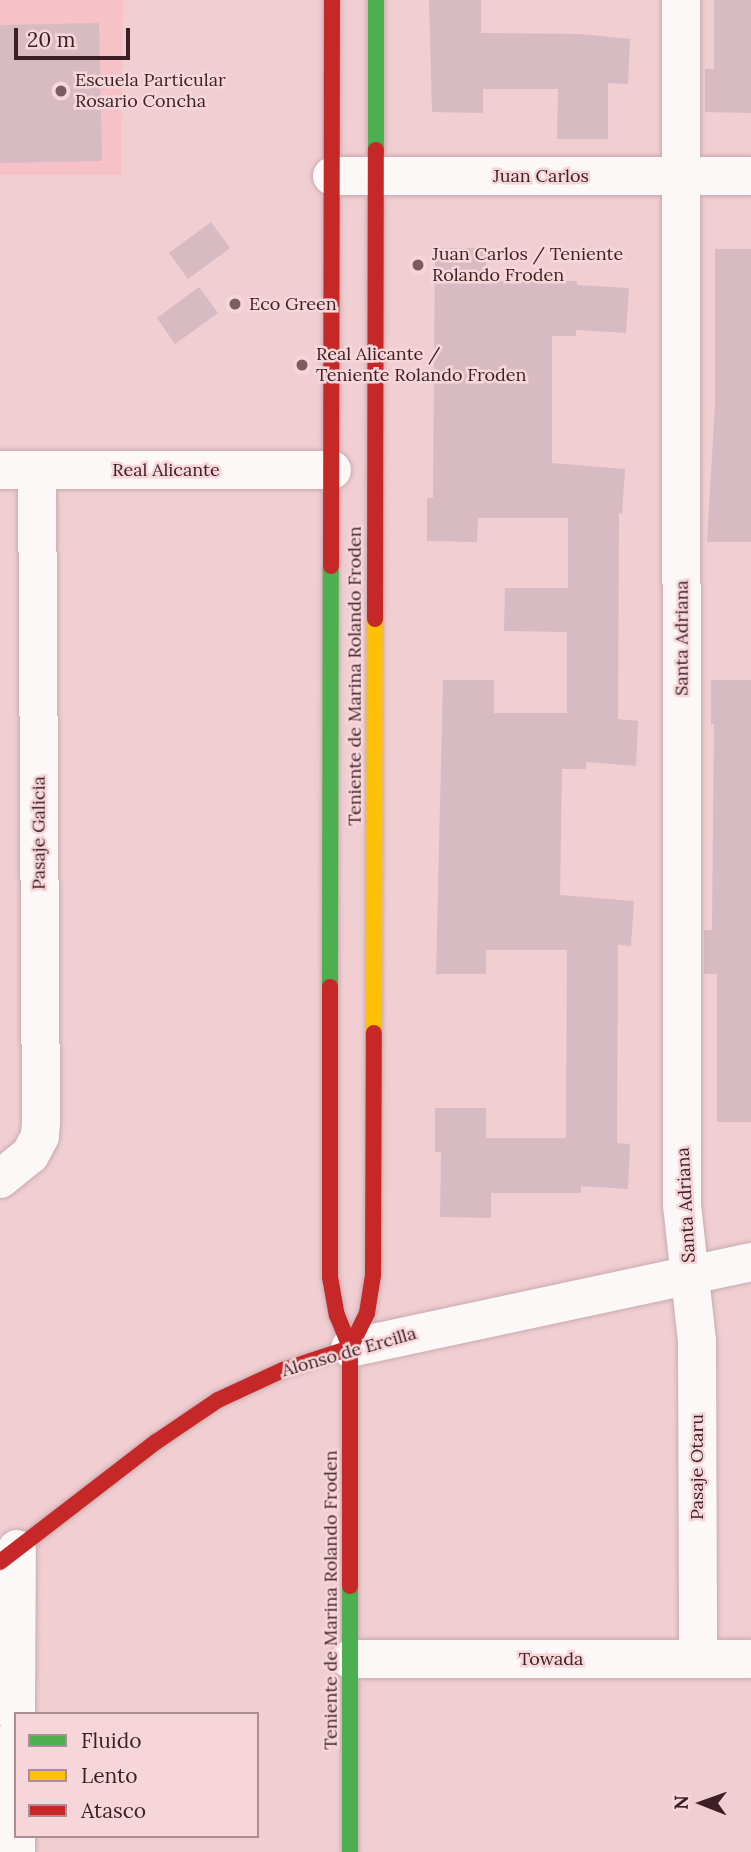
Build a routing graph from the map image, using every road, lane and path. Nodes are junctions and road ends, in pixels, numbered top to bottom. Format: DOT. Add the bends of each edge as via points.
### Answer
graph roads {
  1 [pos="332,0"];
  2 [pos="376,0"];
  3 [pos="681,0"];
  4 [pos="332,176"];
  5 [pos="375,176"];
  6 [pos="681,176"];
  7 [pos="751,176"];
  8 [pos="19,470"];
  9 [pos="332,470"];
  10 [pos="0,1179"];
  11 [pos="751,1262"];
  12 [pos="690,1275"];
  13 [pos="350,1348"];
  14 [pos="8,1556"];
  15 [pos="350,1659"];
  16 [pos="698,1660"];
  17 [pos="751,1660"];
  18 [pos="16,1712"];
  19 [pos="350,1852"];
  1 -- 4 [label="street, Teniente de Marina Rolando Froden"];
  2 -- 5 [label="street, Teniente de Marina Rolando Froden"];
  3 -- 6 [label="street, Santa Adriana"];
  4 -- 5 [label="street, Juan Carlos"];
  4 -- 9 [label="street, Teniente de Marina Rolando Froden"];
  5 -- 6 [label="street, Juan Carlos"];
  5 -- 13 [label="street, Teniente de Marina Rolando Froden" via="373,1273 367,1313"];
  6 -- 7 [label="street, Juan Carlos"];
  6 -- 12 [label="street, Santa Adriana" via="682,1191"];
  8 -- 9 [label="street, Real Alicante"];
  8 -- 10 [label="street, Pasaje Galicia" via="41,1123 30,1155"];
  9 -- 13 [label="street, Teniente de Marina Rolando Froden" via="330,1277 337,1315"];
  11 -- 12 [label="street, Alonso de Ercilla"];
  12 -- 13 [label="street, Alonso de Ercilla"];
  12 -- 16 [label="street, Pasaje Otaru" via="697,1342"];
  13 -- 14 [label="street, Alonso de Ercilla" via="283,1370 218,1400"];
  13 -- 15 [label="street, Teniente de Marina Rolando Froden"];
  14 -- 18 [label="street"];
  15 -- 16 [label="street, Towada"];
  15 -- 19 [label="street, Teniente de Marina Rolando Froden"];
  16 -- 17 [label="street, Towada"];
}
